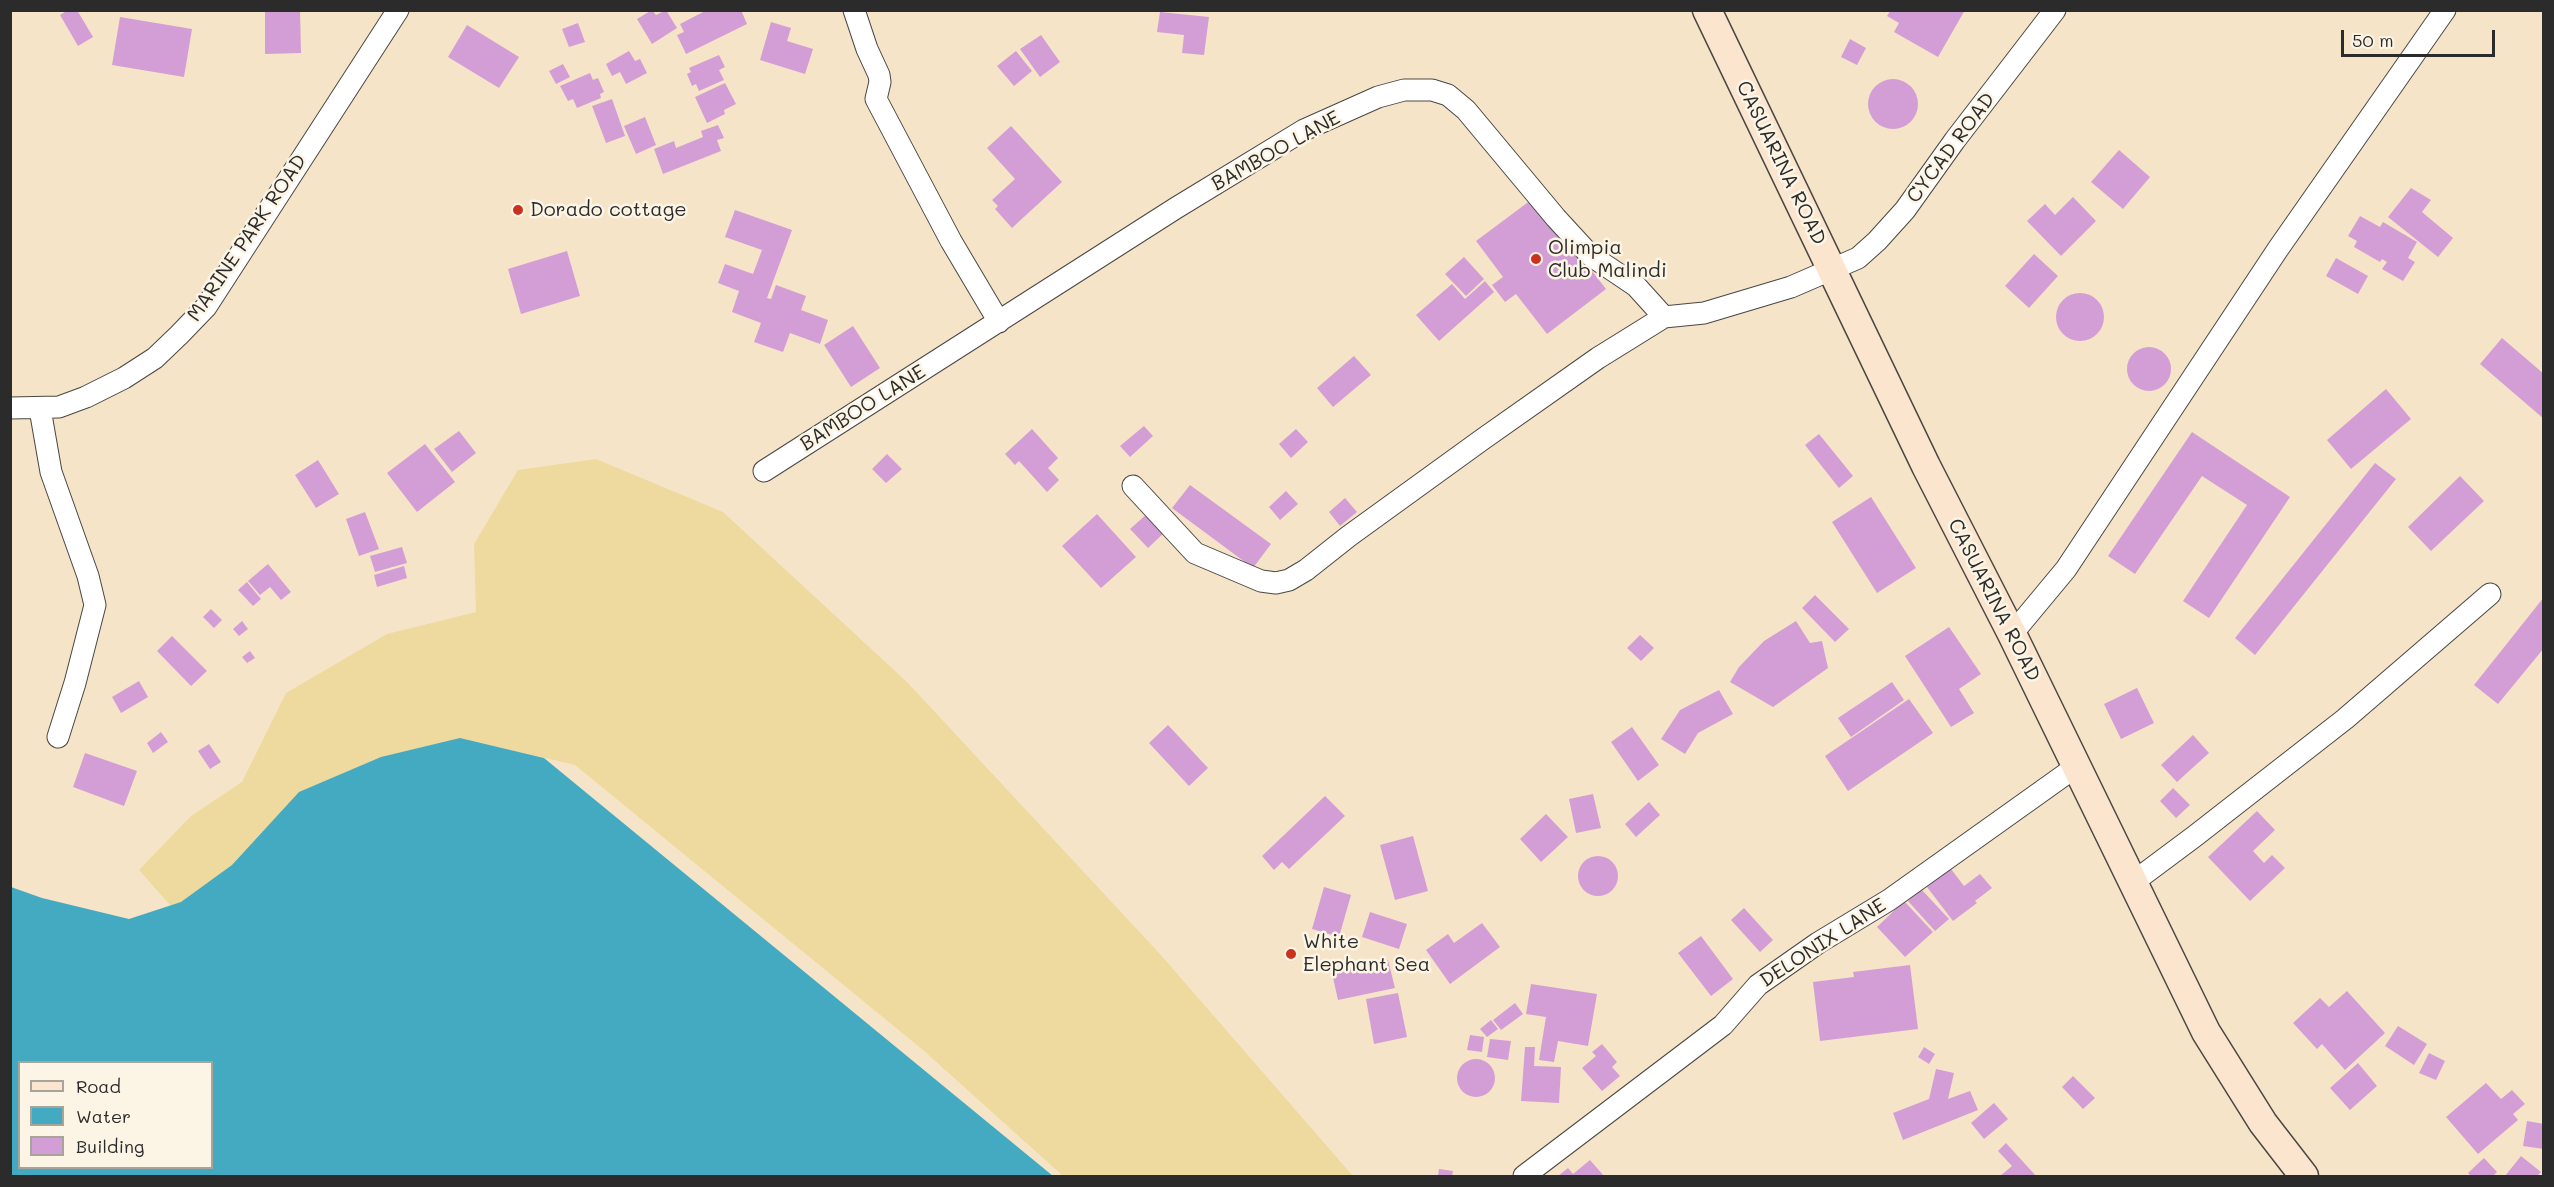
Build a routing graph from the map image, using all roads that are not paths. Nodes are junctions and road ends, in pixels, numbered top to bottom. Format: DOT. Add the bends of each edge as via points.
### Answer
graph roads {
  1 [pos="398,10"];
  2 [pos="854,10"];
  3 [pos="1707,10"];
  4 [pos="2055,10"];
  5 [pos="2445,10"];
  6 [pos="1832,269"];
  7 [pos="1664,317"];
  8 [pos="999,322"];
  9 [pos="10,408"];
  10 [pos="40,409"];
  11 [pos="764,471"];
  12 [pos="1133,486"];
  13 [pos="2490,594"];
  14 [pos="2012,634"];
  15 [pos="58,737"];
  16 [pos="2077,766"];
  17 [pos="2132,883"];
  18 [pos="1524,1176"];
  19 [pos="2304,1176"];
  1 -- 10 [label="street, MARINE PARK ROAD" via="206,307 155,358 124,378 68,404"];
  2 -- 8 [label="street" via="879,75 876,99"];
  3 -- 6 [label="street, CASUARINA ROAD"];
  4 -- 6 [label="street, CYCAD ROAD" via="1905,210 1858,258"];
  5 -- 14 [label="street" via="2272,259 2066,569"];
  6 -- 7 [label="street" via="1736,305"];
  6 -- 14 [label="street, CASUARINA ROAD"];
  7 -- 8 [label="street, BAMBOO LANE" via="1636,286 1590,255 1466,110 1448,95 1432,90 1404,90 1378,97 1304,130"];
  7 -- 12 [label="street" via="1598,358 1289,580 1262,581 1195,553"];
  8 -- 11 [label="street, BAMBOO LANE"];
  9 -- 10 [label="street, MARINE PARK ROAD"];
  10 -- 15 [label="street" via="51,472 95,605"];
  13 -- 17 [label="street" via="2345,718"];
  14 -- 16 [label="street, CASUARINA ROAD"];
  16 -- 17 [label="street, CASUARINA ROAD"];
  16 -- 18 [label="street, DELONIX LANE" via="1898,894 1758,985 1723,1025"];
  17 -- 19 [label="street, CASUARINA ROAD" via="2206,1032 2263,1123"];
}
